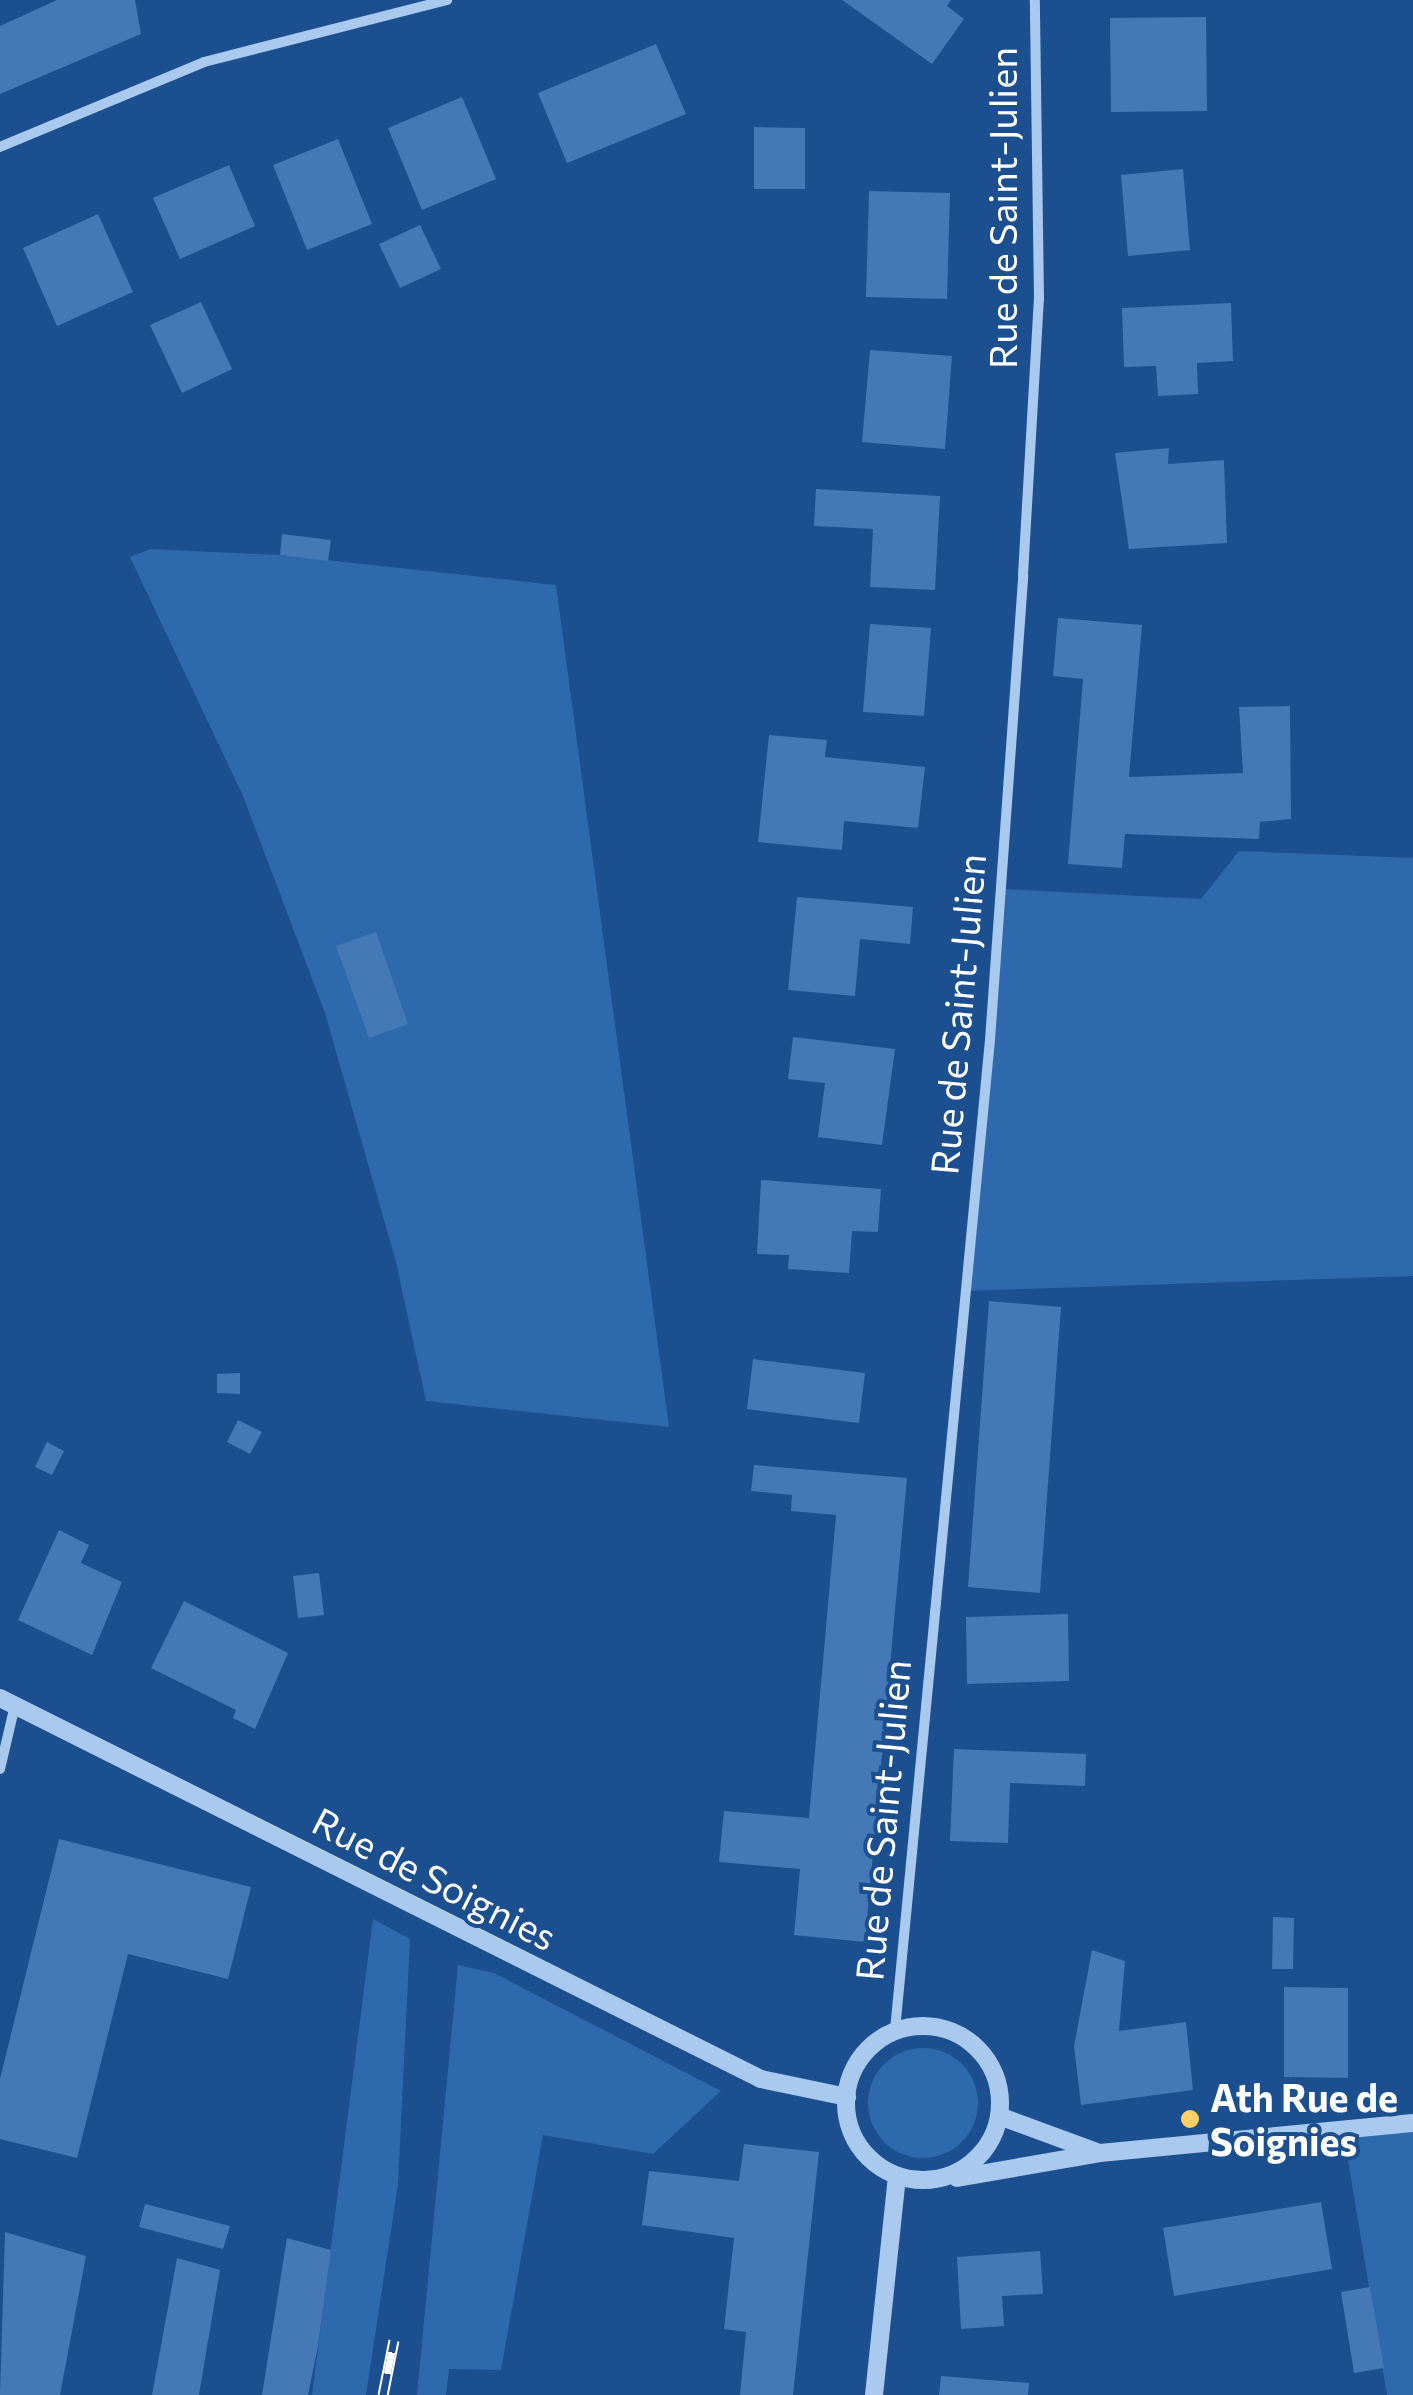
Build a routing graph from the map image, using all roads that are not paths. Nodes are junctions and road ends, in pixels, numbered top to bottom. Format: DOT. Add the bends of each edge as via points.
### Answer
graph roads {
  1 [pos="447,0"];
  2 [pos="1035,0"];
  3 [pos="0,147"];
  4 [pos="8,1702"];
  5 [pos="0,1769"];
  6 [pos="895,2030"];
  7 [pos="847,2096"];
  8 [pos="1000,2116"];
  9 [pos="1413,2123"];
  10 [pos="1100,2153"];
  11 [pos="897,2176"];
  12 [pos="939,2181"];
  13 [pos="874,2395"];
  1 -- 3 [label="street" via="204,62"];
  2 -- 6 [label="street, Rue de Saint-Julien" via="1038,299 1020,614 990,1040"];
  4 -- 5 [label="street"];
  4 -- 7 [label="street, Rue de Soignies" via="761,2079"];
  6 -- 7 [label="street" via="862,2056"];
  6 -- 8 [label="street" via="947,2027 970,2038 989,2057"];
  7 -- 11 [label="street" via="858,2145"];
  8 -- 10 [label="street"];
  8 -- 12 [label="street" via="987,2148 967,2168"];
  9 -- 10 [label="street"];
  10 -- 12 [label="street"];
  11 -- 12 [label="street"];
  11 -- 13 [label="street"];
}
